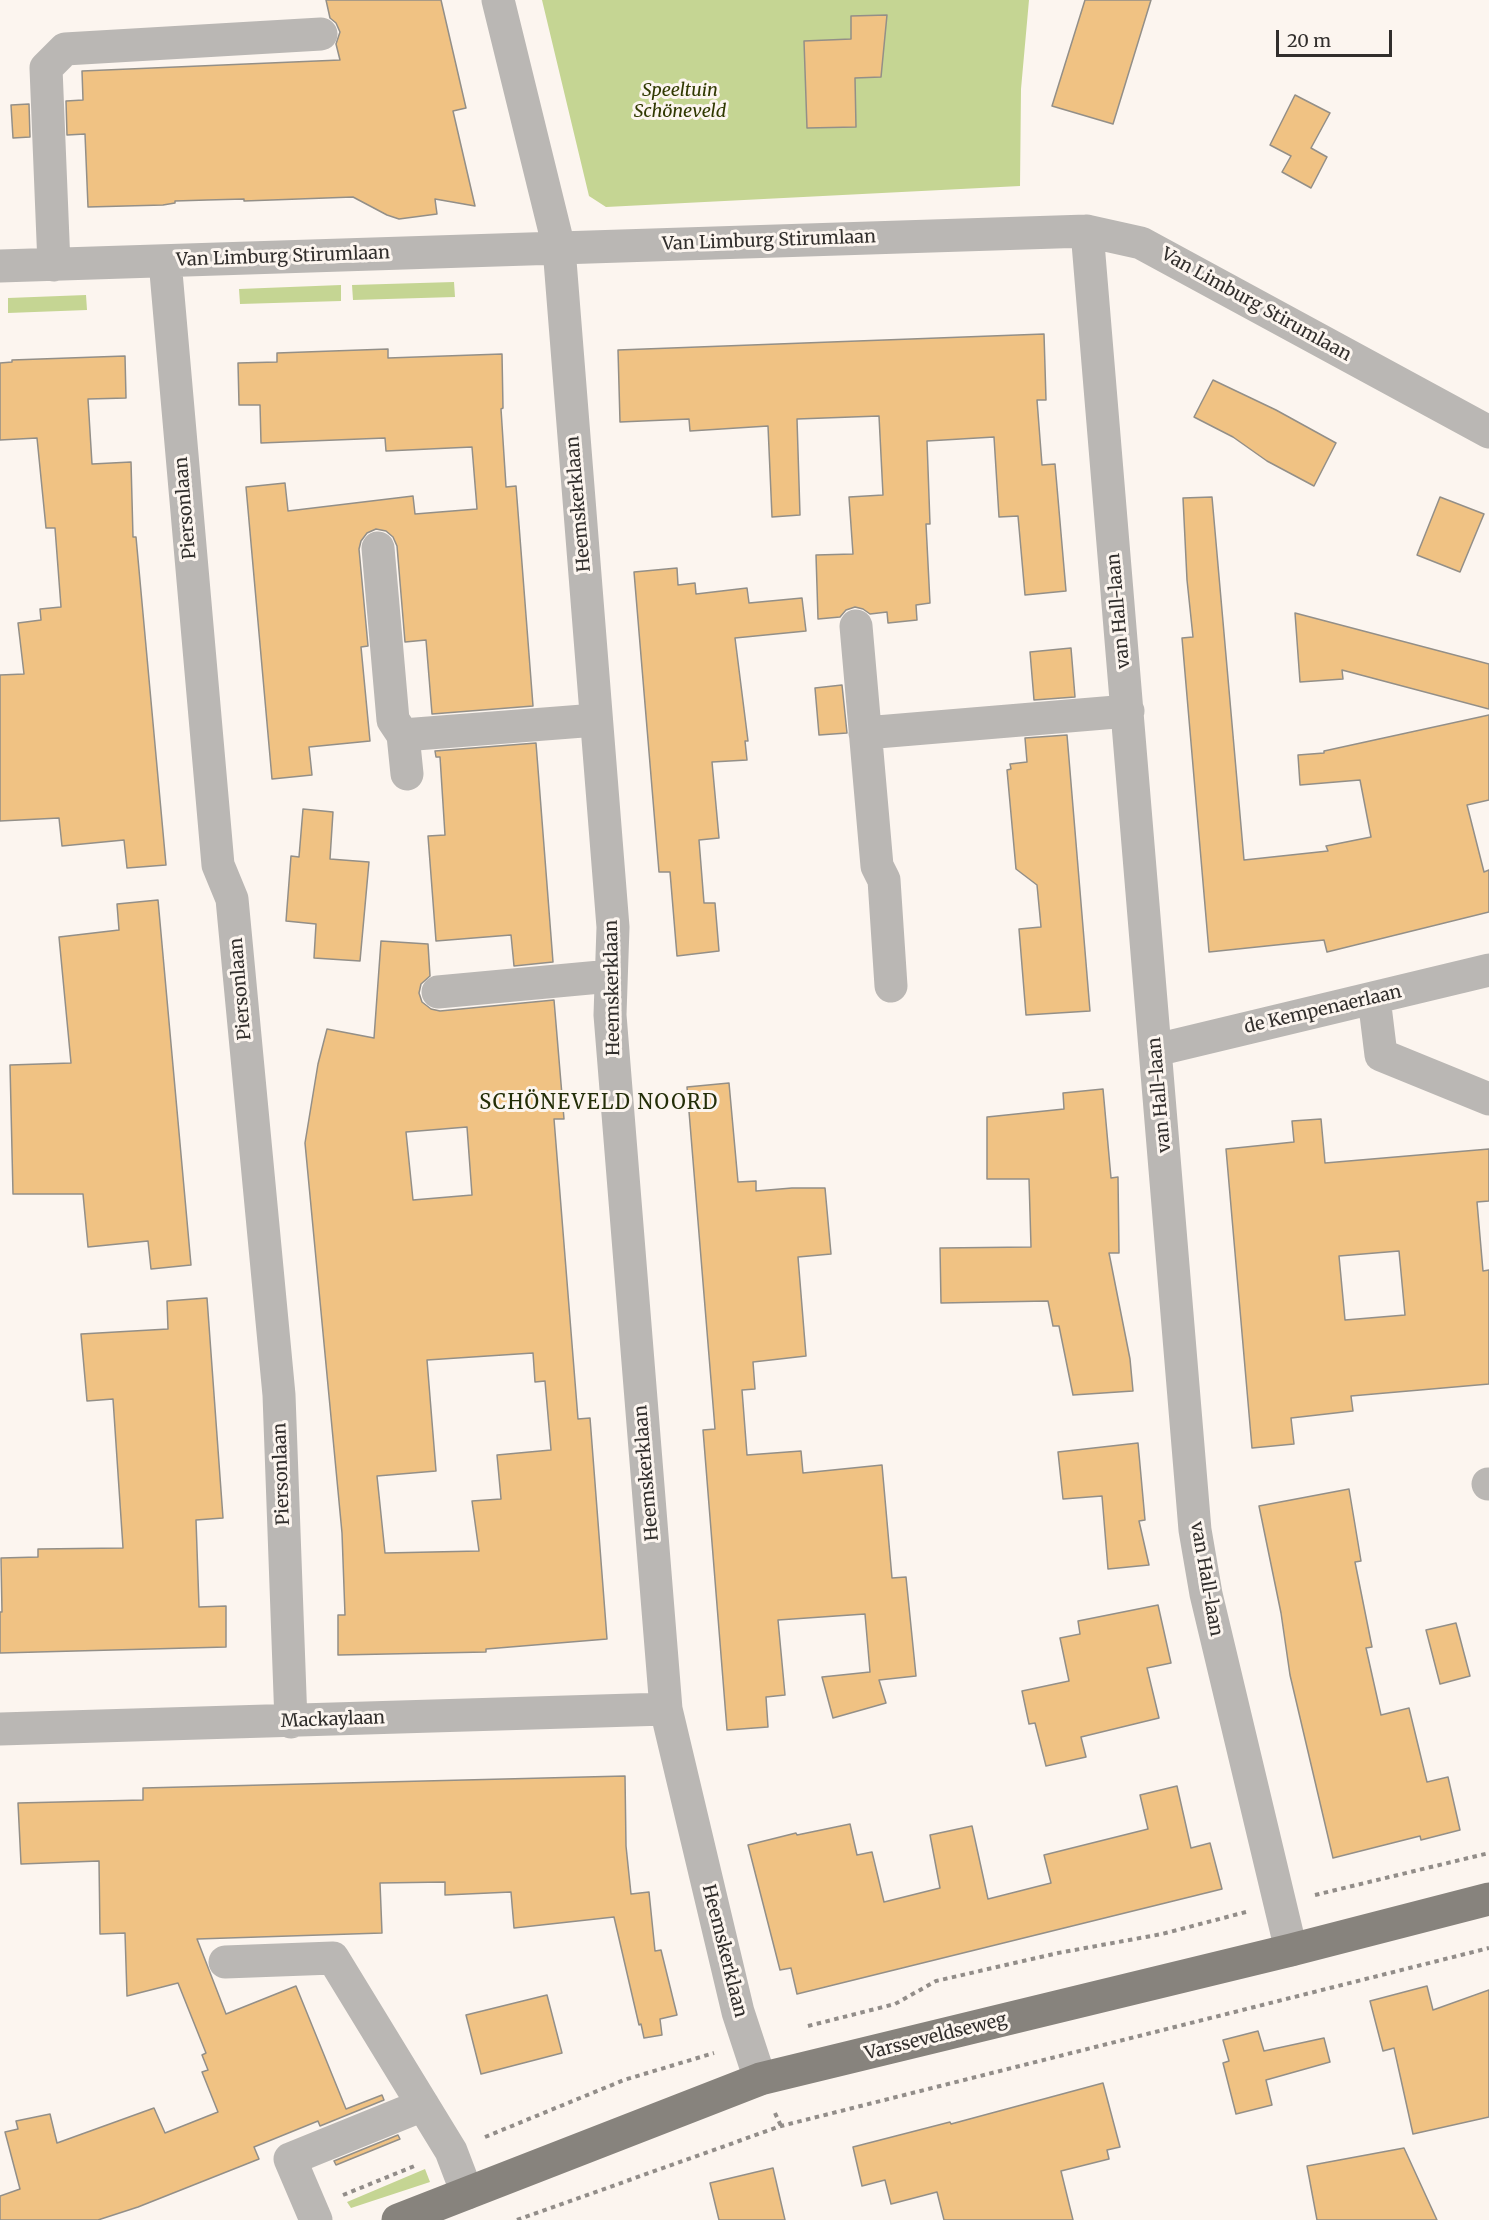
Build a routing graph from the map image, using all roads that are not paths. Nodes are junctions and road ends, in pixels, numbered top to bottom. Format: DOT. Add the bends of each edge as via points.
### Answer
graph roads {
  1 [pos="498,0"];
  2 [pos="321,34"];
  3 [pos="1087,231"];
  4 [pos="559,248"];
  5 [pos="165,261"];
  6 [pos="54,265"];
  7 [pos="0,266"];
  8 [pos="1489,432"];
  9 [pos="378,548"];
  10 [pos="856,626"];
  11 [pos="1128,711"];
  12 [pos="596,720"];
  13 [pos="865,733"];
  14 [pos="403,735"];
  15 [pos="407,774"];
  16 [pos="1489,970"];
  17 [pos="611,976"];
  18 [pos="891,986"];
  19 [pos="438,992"];
  20 [pos="1374,998"];
  21 [pos="1156,1050"];
  22 [pos="1489,1099"];
  23 [pos="666,1709"];
  24 [pos="291,1722"];
  25 [pos="0,1729"];
  26 [pos="1489,1899"];
  27 [pos="1291,1950"];
  28 [pos="225,1962"];
  29 [pos="760,2079"];
  30 [pos="423,2105"];
  31 [pos="467,2193"];
  32 [pos="316,2220"];
  33 [pos="398,2220"];
  1 -- 4 [label="street, Heemskerklaan"];
  2 -- 6 [label="street" via="65,49 46,68"];
  3 -- 4 [label="street, Van Limburg Stirumlaan"];
  3 -- 8 [label="street, Van Limburg Stirumlaan" via="1141,243"];
  3 -- 11 [label="street, van Hall-laan"];
  4 -- 5 [label="street, Van Limburg Stirumlaan"];
  4 -- 12 [label="street, Heemskerklaan"];
  5 -- 6 [label="street, Van Limburg Stirumlaan"];
  5 -- 24 [label="street, Piersonlaan" via="218,865 232,899 279,1395"];
  6 -- 7 [label="street, Van Limburg Stirumlaan"];
  9 -- 14 [label="street" via="393,720"];
  10 -- 13 [label="street"];
  11 -- 13 [label="street"];
  11 -- 21 [label="street, van Hall-laan"];
  12 -- 14 [label="street"];
  12 -- 17 [label="street, Heemskerklaan" via="613,927"];
  13 -- 18 [label="street" via="877,866 884,880"];
  14 -- 15 [label="street"];
  16 -- 20 [label="street, de Kempenaerlaan"];
  17 -- 19 [label="street"];
  17 -- 23 [label="street, Heemskerklaan" via="610,1015"];
  20 -- 21 [label="street, de Kempenaerlaan"];
  20 -- 22 [label="street" via="1382,1055"];
  21 -- 27 [label="street, van Hall-laan" via="1195,1530 1206,1594"];
  23 -- 24 [label="street, Mackaylaan"];
  23 -- 29 [label="street, Heemskerklaan" via="738,2013"];
  24 -- 25 [label="street, Mackaylaan"];
  26 -- 27 [label="main road, Varsseveldseweg"];
  27 -- 29 [label="main road, Varsseveldseweg"];
  28 -- 30 [label="street" via="333,1958"];
  29 -- 31 [label="main road, Varsseveldseweg"];
  30 -- 31 [label="street" via="451,2151"];
  30 -- 32 [label="street" via="290,2159"];
  31 -- 33 [label="main road, Varsseveldseweg"];
}
